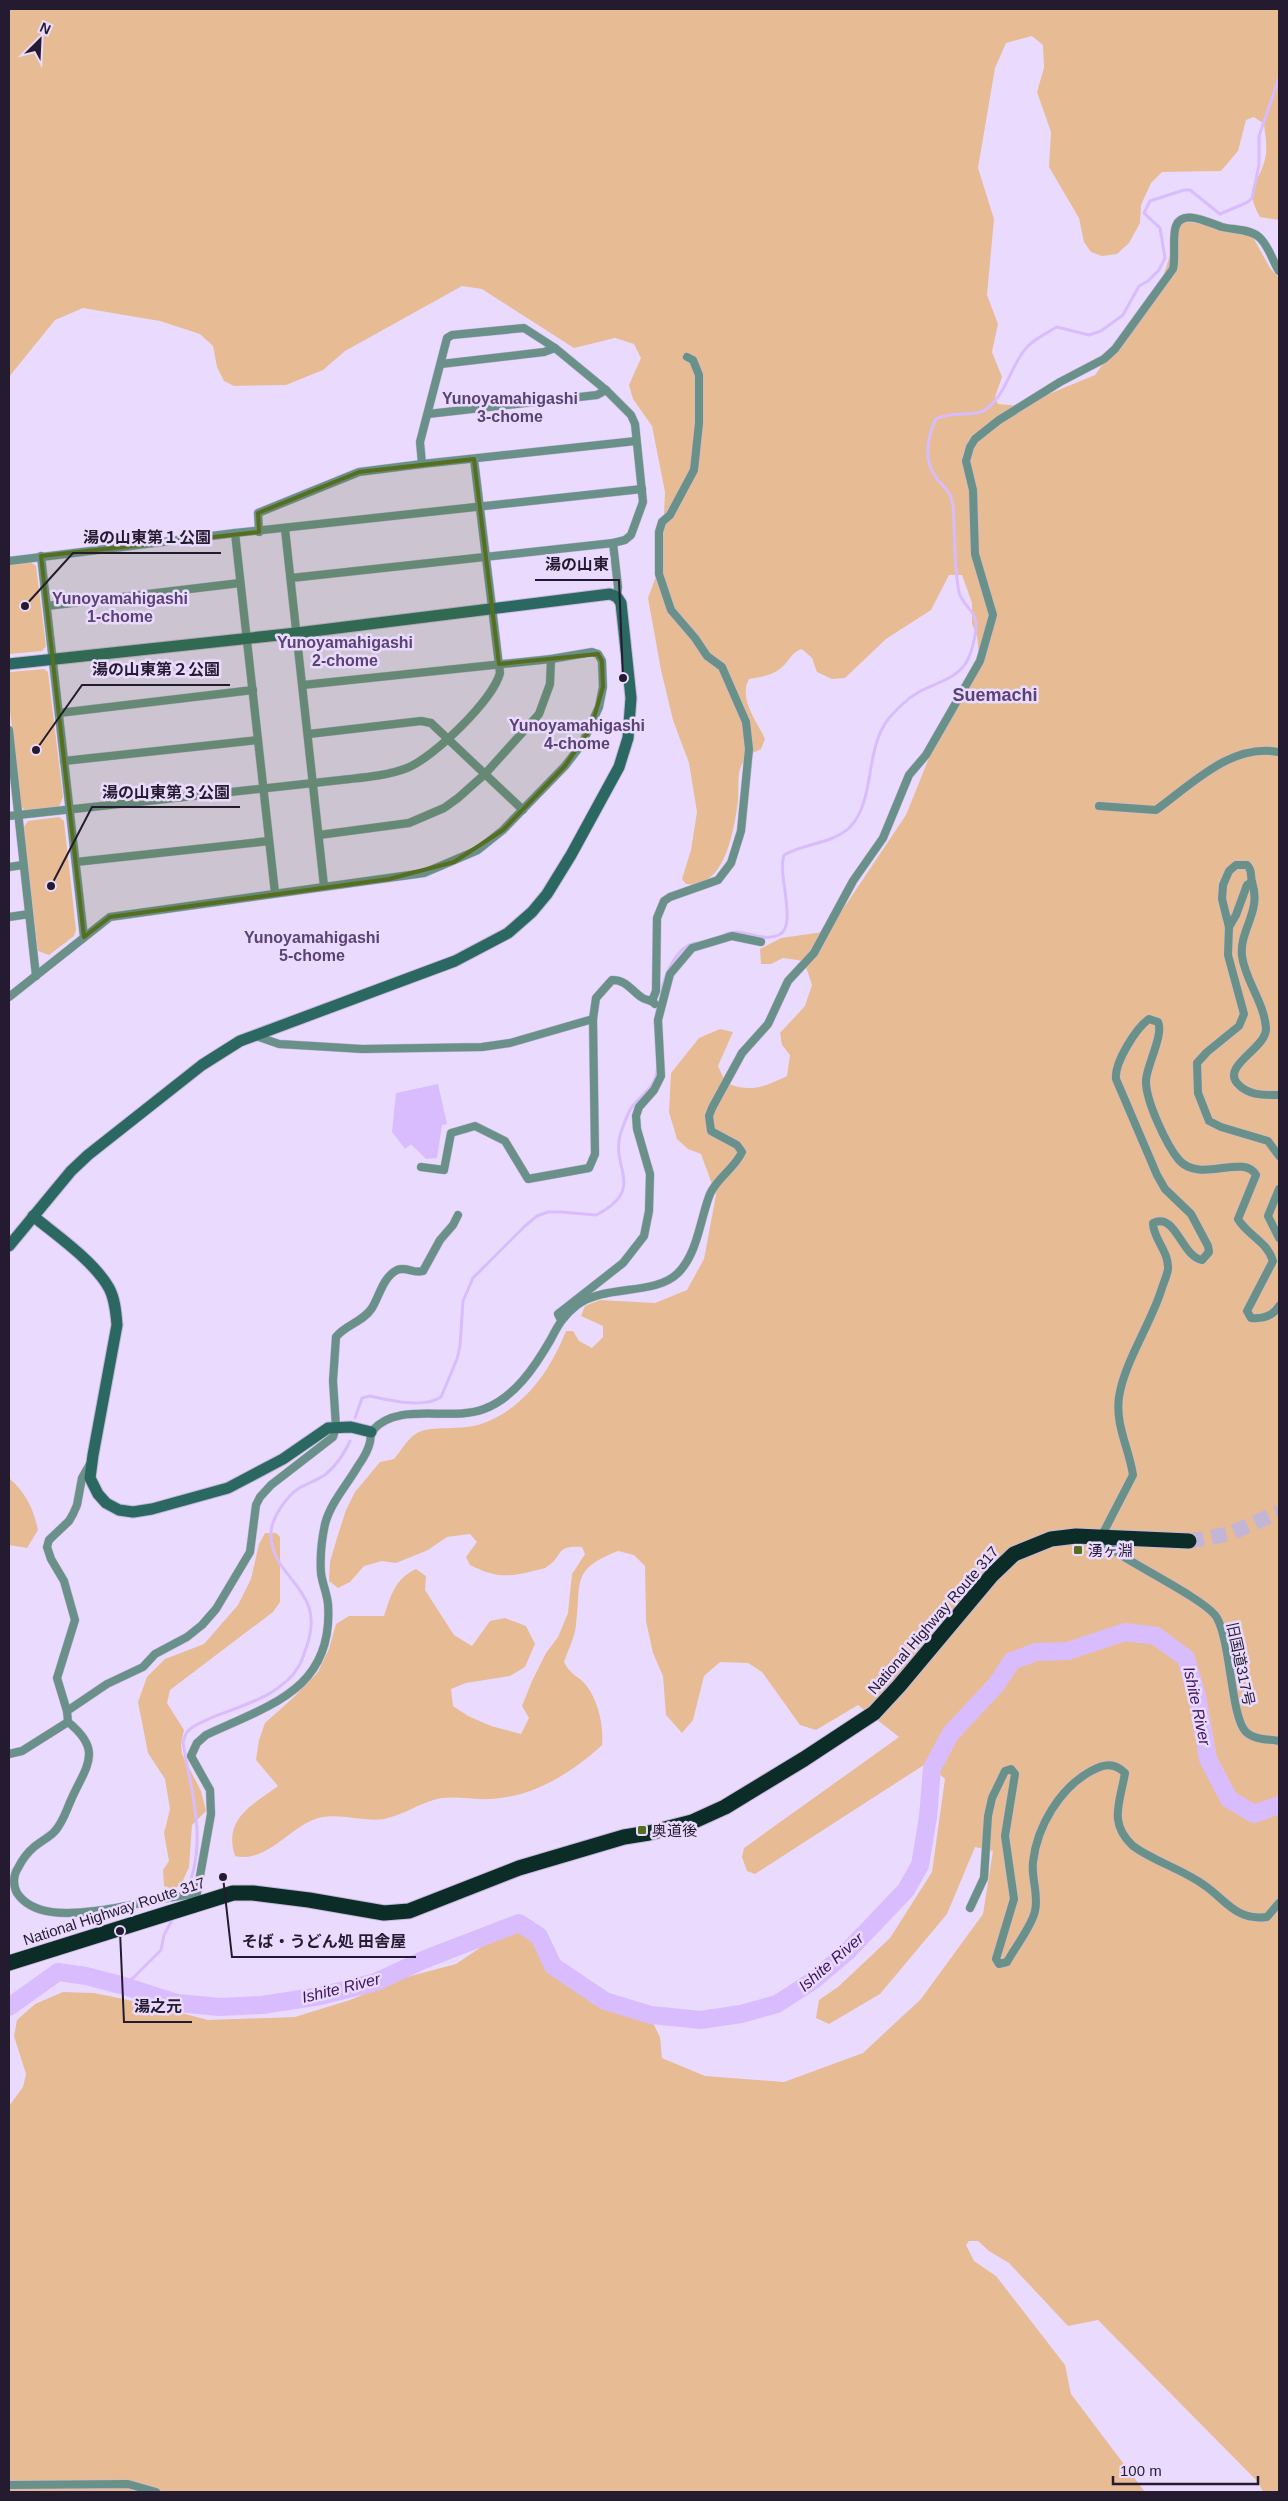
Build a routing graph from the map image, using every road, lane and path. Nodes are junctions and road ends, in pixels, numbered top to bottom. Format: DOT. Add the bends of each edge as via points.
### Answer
graph roads {
  1 [pos="1279,270"];
  2 [pos="555,348"];
  3 [pos="687,357"];
  4 [pos="440,364"];
  5 [pos="606,390"];
  6 [pos="428,414"];
  7 [pos="636,441"];
  8 [pos="474,459"];
  9 [pos="422,464"];
  10 [pos="642,489"];
  11 [pos="481,508"];
  12 [pos="285,528"];
  13 [pos="259,532"];
  14 [pos="235,533"];
  15 [pos="613,543"];
  16 [pos="41,556"];
  17 [pos="485,557"];
  18 [pos="9,561"];
  19 [pos="291,578"];
  20 [pos="240,583"];
  21 [pos="617,597"];
  22 [pos="47,606"];
  23 [pos="493,610"];
  24 [pos="297,633"];
  25 [pos="247,638"];
  26 [pos="53,659"];
  27 [pos="551,659"];
  28 [pos="9,664"];
  29 [pos="499,664"];
  30 [pos="303,685"];
  31 [pos="253,690"];
  32 [pos="59,713"];
  33 [pos="9,730"];
  34 [pos="308,734"];
  35 [pos="449,738"];
  36 [pos="258,740"];
  37 [pos="1279,752"];
  38 [pos="64,761"];
  39 [pos="11,765"];
  40 [pos="485,774"];
  41 [pos="312,784"];
  42 [pos="264,790"];
  43 [pos="1099,806"];
  44 [pos="523,810"];
  45 [pos="70,811"];
  46 [pos="18,815"];
  47 [pos="9,816"];
  48 [pos="319,835"];
  49 [pos="269,841"];
  50 [pos="76,862"];
  51 [pos="23,865"];
  52 [pos="9,867"];
  53 [pos="1252,882"];
  54 [pos="324,886"];
  55 [pos="275,893"];
  56 [pos="29,914"];
  57 [pos="9,916"];
  58 [pos="1229,927"];
  59 [pos="84,937"];
  60 [pos="761,942"];
  61 [pos="36,976"];
  62 [pos="9,997"];
  63 [pos="652,1001"];
  64 [pos="660,1012"];
  65 [pos="593,1019"];
  66 [pos="253,1036"];
  67 [pos="1279,1095"];
  68 [pos="1279,1156"];
  69 [pos="421,1167"];
  70 [pos="1279,1189"];
  71 [pos="458,1215"];
  72 [pos="33,1216"];
  73 [pos="1279,1238"];
  74 [pos="9,1246"];
  75 [pos="1279,1306"];
  76 [pos="560,1320"];
  77 [pos="336,1427"];
  78 [pos="371,1432"];
  79 [pos="92,1460"];
  80 [pos="1100,1539"];
  81 [pos="1188,1542"];
  82 [pos="67,1711"];
  83 [pos="68,1722"];
  84 [pos="1279,1741"];
  85 [pos="9,1754"];
  86 [pos="195,1899"];
  87 [pos="1279,1903"];
  88 [pos="970,1908"];
  89 [pos="9,1963"];
  90 [pos="9,2485"];
  91 [pos="156,2492"];
  1 -- 76 [label="street" via="1265,243 1253,233 1195,218 1179,222 1176,226 1176,256 1168,278 1115,349 1104,359 999,420 975,439 966,461 973,490 975,554 993,615 976,670 926,755 909,775 883,838 853,881 814,953 788,981 768,1024 742,1053 712,1108 709,1116 711,1131 742,1152 711,1193 683,1267 677,1274 653,1285 593,1296 580,1302"];
  2 -- 4 [label="street"];
  2 -- 4 [label="street" via="524,328 452,335 447,338"];
  2 -- 5 [label="street"];
  3 -- 63 [label="street" via="696,365 699,375 699,423 694,470 660,527 659,574 671,610 707,656 722,667 746,722 749,748 741,831 726,872 708,886 670,896 659,909 656,991"];
  4 -- 6 [label="street"];
  5 -- 6 [label="street" via="596,396"];
  5 -- 7 [label="street" via="631,415"];
  6 -- 9 [label="street" via="420,442"];
  7 -- 8 [label="street"];
  7 -- 10 [label="street"];
  8 -- 9 [label="street"];
  8 -- 11 [label="street"];
  9 -- 13 [label="street" via="359,472 258,513"];
  10 -- 11 [label="street"];
  10 -- 15 [label="street" via="643,502 631,535"];
  11 -- 12 [label="street"];
  11 -- 17 [label="street"];
  12 -- 13 [label="street"];
  12 -- 19 [label="street"];
  13 -- 14 [label="street"];
  14 -- 16 [label="street"];
  14 -- 20 [label="street"];
  15 -- 17 [label="street"];
  15 -- 21 [label="street"];
  16 -- 18 [label="street"];
  16 -- 22 [label="street"];
  17 -- 19 [label="street"];
  17 -- 23 [label="street"];
  19 -- 24 [label="street"];
  20 -- 22 [label="street"];
  20 -- 25 [label="street"];
  21 -- 23 [label="street" via="610,594"];
  21 -- 66 [label="street" via="621,603 630,679 628,738 619,767 547,894 508,933 455,961"];
  22 -- 26 [label="street"];
  23 -- 24 [label="street"];
  23 -- 29 [label="street"];
  24 -- 25 [label="street"];
  24 -- 30 [label="street"];
  25 -- 26 [label="street"];
  25 -- 31 [label="street"];
  26 -- 28 [label="street"];
  26 -- 32 [label="street"];
  27 -- 29 [label="street"];
  27 -- 40 [label="street" via="550,684 539,714"];
  27 -- 44 [label="street" via="592,652 598,654 602,660 603,687 599,707 582,744"];
  29 -- 30 [label="street"];
  29 -- 35 [label="street" via="497,685"];
  30 -- 34 [label="street"];
  31 -- 32 [label="street"];
  31 -- 36 [label="street"];
  32 -- 38 [label="street"];
  33 -- 39 [label="street"];
  34 -- 35 [label="street" via="421,721 431,723"];
  34 -- 41 [label="street"];
  35 -- 40 [label="street"];
  35 -- 41 [label="street" via="424,761 406,769"];
  36 -- 38 [label="street"];
  36 -- 42 [label="street"];
  37 -- 43 [label="street" via="1265,749 1238,755 1216,766 1156,810"];
  38 -- 45 [label="street"];
  39 -- 46 [label="street"];
  40 -- 44 [label="street"];
  40 -- 48 [label="street" via="444,808 409,823"];
  41 -- 42 [label="street"];
  41 -- 48 [label="street"];
  42 -- 45 [label="street"];
  42 -- 49 [label="street"];
  44 -- 54 [label="street" via="478,850 446,865 424,873"];
  45 -- 46 [label="street"];
  45 -- 50 [label="street"];
  46 -- 47 [label="street"];
  46 -- 51 [label="street"];
  48 -- 54 [label="street"];
  49 -- 50 [label="street"];
  49 -- 55 [label="street"];
  50 -- 59 [label="street"];
  51 -- 52 [label="street"];
  51 -- 56 [label="street"];
  53 -- 58 [label="street" via="1247,885"];
  53 -- 58 [label="street" via="1247,865 1236,865 1229,871 1222,899"];
  53 -- 67 [label="street" via="1257,894 1242,957 1262,1009 1266,1029 1259,1044 1237,1066 1234,1079 1256,1094"];
  54 -- 55 [label="street"];
  55 -- 59 [label="street" via="110,917"];
  56 -- 57 [label="street"];
  56 -- 61 [label="street"];
  58 -- 68 [label="street" via="1228,955 1244,1014 1239,1026 1206,1052 1198,1063 1198,1093 1209,1121 1221,1128 1268,1141"];
  59 -- 61 [label="street"];
  60 -- 64 [label="street" via="732,936 692,948 668,979"];
  61 -- 62 [label="street"];
  63 -- 64 [label="street"];
  63 -- 65 [label="street" via="641,997 620,980 612,980 596,998"];
  64 -- 76 [label="street" via="661,1076 654,1090 638,1107 636,1116 650,1174 649,1211 644,1236 623,1263 558,1314"];
  65 -- 66 [label="street" via="510,1043 482,1047 362,1049 279,1044"];
  65 -- 69 [label="street" via="595,1154 589,1168 528,1179 505,1141 475,1126 451,1133 444,1170"];
  66 -- 72 [label="street" via="202,1064 88,1155"];
  70 -- 73 [label="street" via="1268,1216"];
  71 -- 77 [label="street" via="423,1271 418,1273 405,1269 392,1274 364,1318 336,1337 333,1381"];
  72 -- 74 [label="street"];
  72 -- 79 [label="street" via="97,1272 110,1288 115,1304 117,1325"];
  75 -- 80 [label="street" via="1259,1319 1251,1318 1246,1311 1273,1261 1264,1244 1238,1219 1256,1175 1254,1170 1246,1166 1201,1171 1190,1169 1179,1160 1165,1139 1146,1089 1148,1066 1160,1031 1158,1022 1149,1019 1140,1025 1118,1064 1116,1079 1161,1182 1176,1202 1191,1214 1209,1252 1202,1260 1194,1258 1166,1222 1153,1223 1166,1252 1168,1269 1154,1313 1122,1381 1118,1417 1133,1475"];
  76 -- 78 [label="street" via="530,1372 504,1398 486,1408 460,1415 392,1416"];
  77 -- 78 [label="street" via="361,1428"];
  77 -- 79 [label="street" via="318,1433 283,1459 228,1488 152,1509 126,1511 106,1503 90,1478"];
  77 -- 82 [label="street" via="330,1441 260,1497 256,1505 250,1552 216,1609 187,1638 155,1654 143,1667 107,1684"];
  78 -- 86 [label="street" via="366,1454 334,1502 325,1525 321,1573 329,1626 314,1670 274,1704 206,1735 197,1743 191,1756 210,1790 211,1806 209,1837"];
  79 -- 82 [label="street" via="82,1478 73,1514 49,1540 47,1547 64,1581 75,1620 57,1678"];
  80 -- 81 [label="highway, National Highway Route 317"];
  80 -- 84 [label="street, 旧国道317号" via="1217,1616 1239,1718 1245,1732 1254,1737"];
  80 -- 86 [label="highway, National Highway Route 317" via="1076,1536 1051,1539 1014,1554 992,1575 874,1713 740,1798 692,1822 624,1837 520,1868 410,1911 384,1912 254,1893"];
  82 -- 83 [label="street"];
  83 -- 85 [label="street" via="22,1751"];
  83 -- 86 [label="street" via="80,1731 86,1741 90,1764 55,1832 33,1848 16,1870 14,1882 22,1900 42,1909 68,1913"];
  86 -- 89 [label="highway, National Highway Route 317"];
  87 -- 88 [label="street" via="1267,1917 1258,1918 1237,1911 1204,1885 1133,1846 1123,1837 1117,1822 1125,1773 1120,1768 1103,1765 1073,1782 1050,1814 1037,1843 1033,1863 1035,1914 1007,1962 999,1964 996,1959 1014,1899 1005,1836 1015,1774 1011,1769 1005,1771 992,1798 988,1816 984,1878"];
  90 -- 91 [label="street" via="128,2484"];
}
